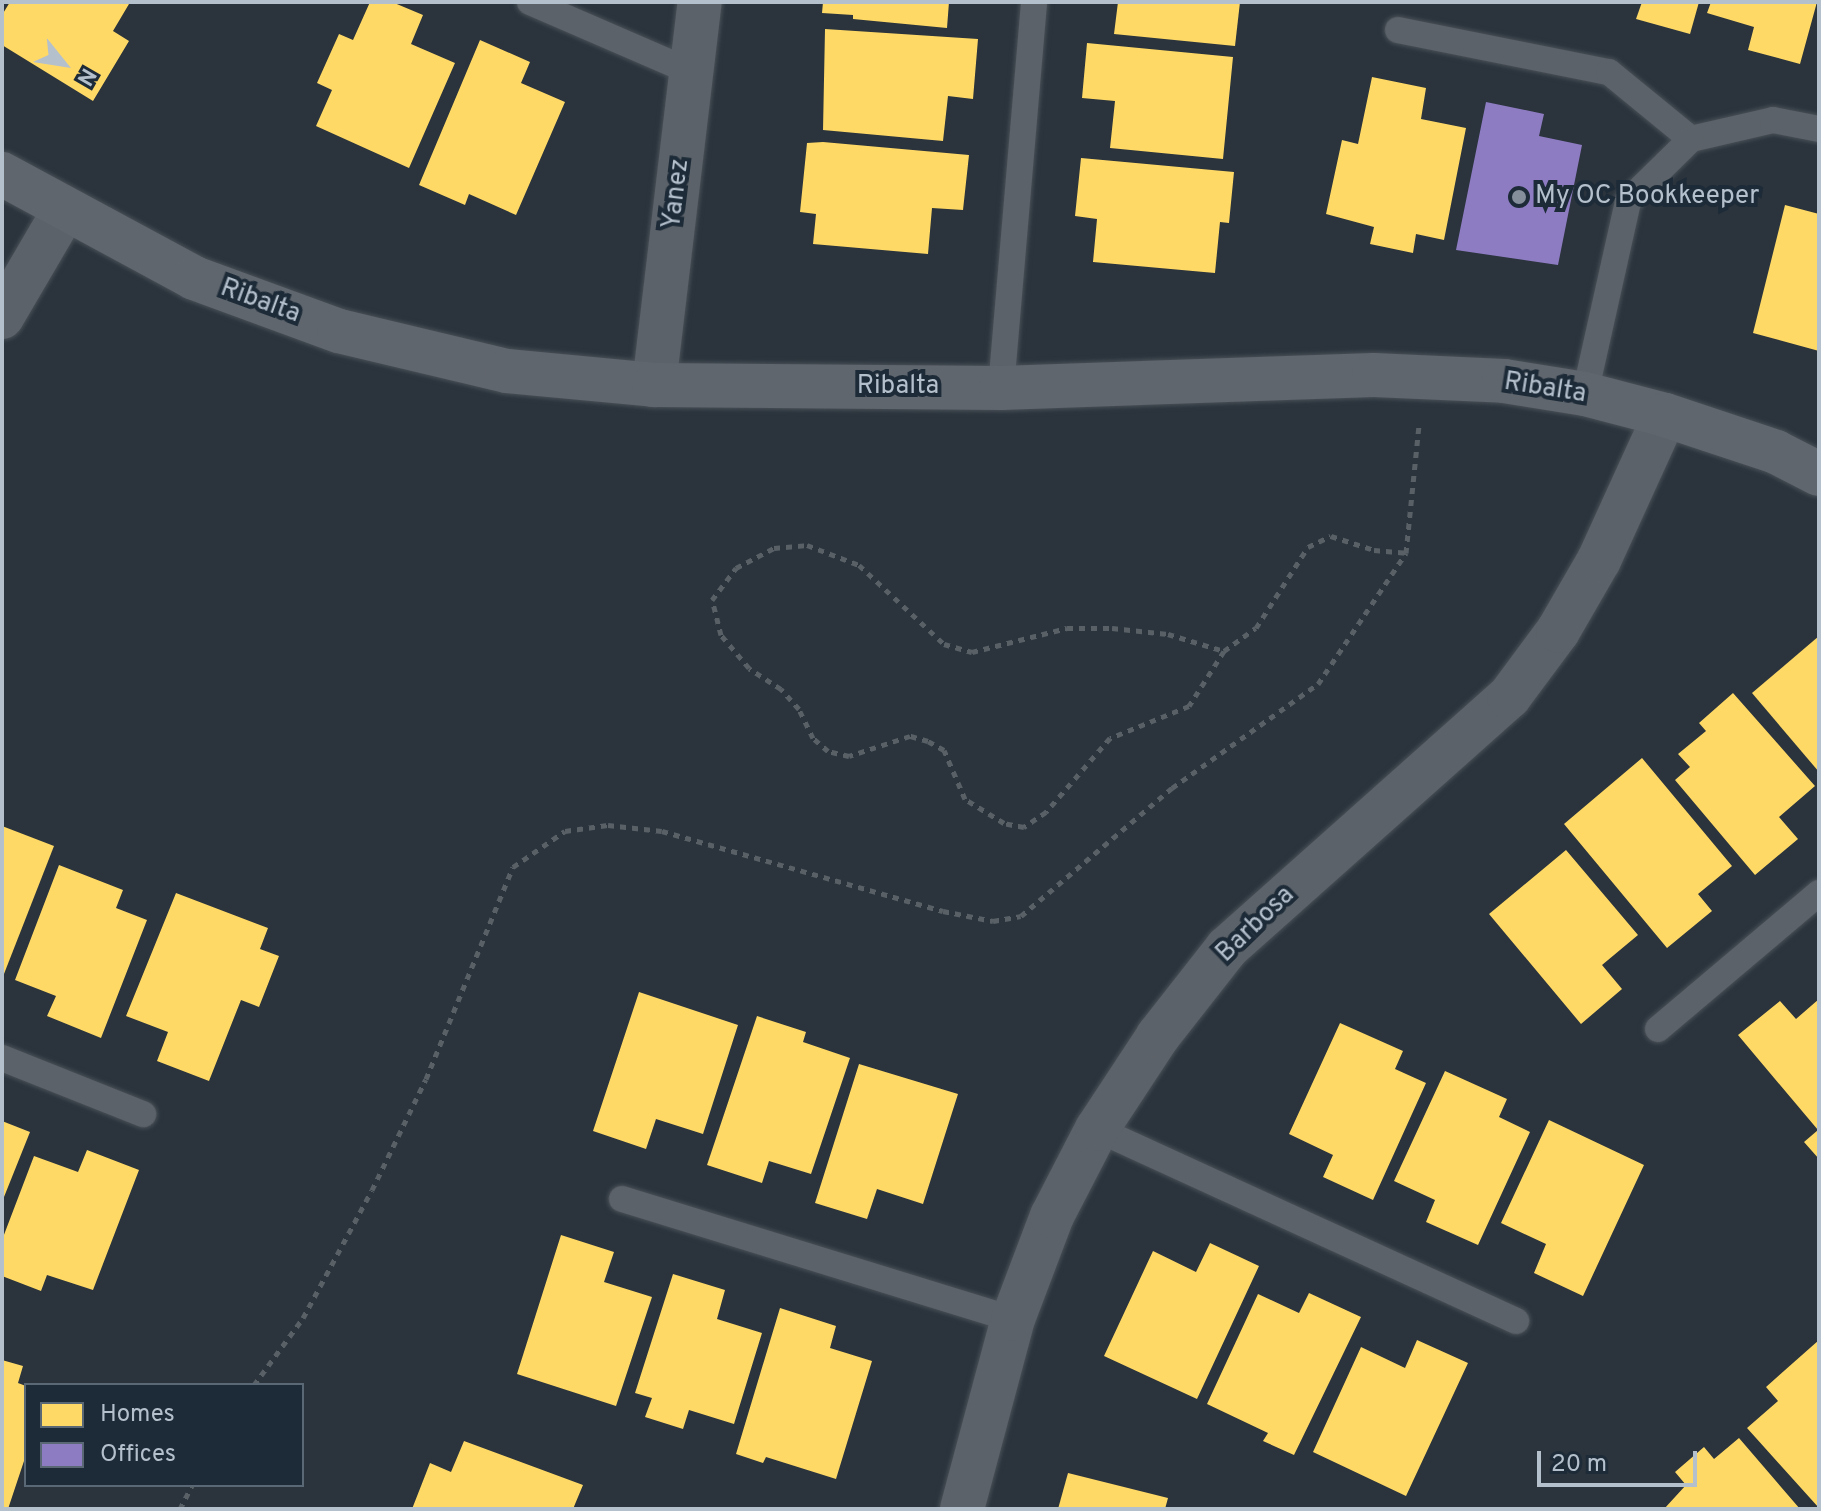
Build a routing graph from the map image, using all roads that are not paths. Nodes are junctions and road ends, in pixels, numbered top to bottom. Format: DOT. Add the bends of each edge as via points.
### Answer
graph roads {
  1 [pos="530,2"];
  2 [pos="700,2"];
  3 [pos="1034,2"];
  4 [pos="1398,30"];
  5 [pos="692,72"];
  6 [pos="1819,129"];
  7 [pos="1691,139"];
  8 [pos="2,174"];
  9 [pos="65,209"];
  10 [pos="2,317"];
  11 [pos="654,385"];
  12 [pos="1001,388"];
  13 [pos="1585,394"];
  14 [pos="1665,415"];
  15 [pos="1819,474"];
  16 [pos="1819,893"];
  17 [pos="1658,1029"];
  18 [pos="2,1058"];
  19 [pos="143,1114"];
  20 [pos="1097,1129"];
  21 [pos="622,1199"];
  22 [pos="1013,1319"];
  23 [pos="1516,1321"];
  24 [pos="962,1509"];
  1 -- 5 [label="lane"];
  2 -- 5 [label="street, Yanez"];
  3 -- 12 [label="lane"];
  4 -- 7 [label="lane" via="1609,72"];
  5 -- 11 [label="street, Yanez"];
  6 -- 7 [label="lane" via="1773,120"];
  7 -- 13 [label="lane" via="1628,201"];
  8 -- 9 [label="street, Ribalta"];
  9 -- 10 [label="street"];
  9 -- 11 [label="street, Ribalta" via="194,278 339,331 507,371"];
  11 -- 12 [label="street, Ribalta"];
  12 -- 13 [label="street, Ribalta" via="1423,375"];
  13 -- 14 [label="street, Ribalta"];
  14 -- 15 [label="street, Ribalta" via="1776,452"];
  14 -- 20 [label="street, Barbosa" via="1599,560 1558,631 1509,697 1227,948 1158,1036"];
  16 -- 17 [label="lane"];
  18 -- 19 [label="lane"];
  20 -- 22 [label="street, Barbosa" via="1052,1216"];
  20 -- 23 [label="lane"];
  21 -- 22 [label="lane"];
  22 -- 24 [label="street, Barbosa"];
}
